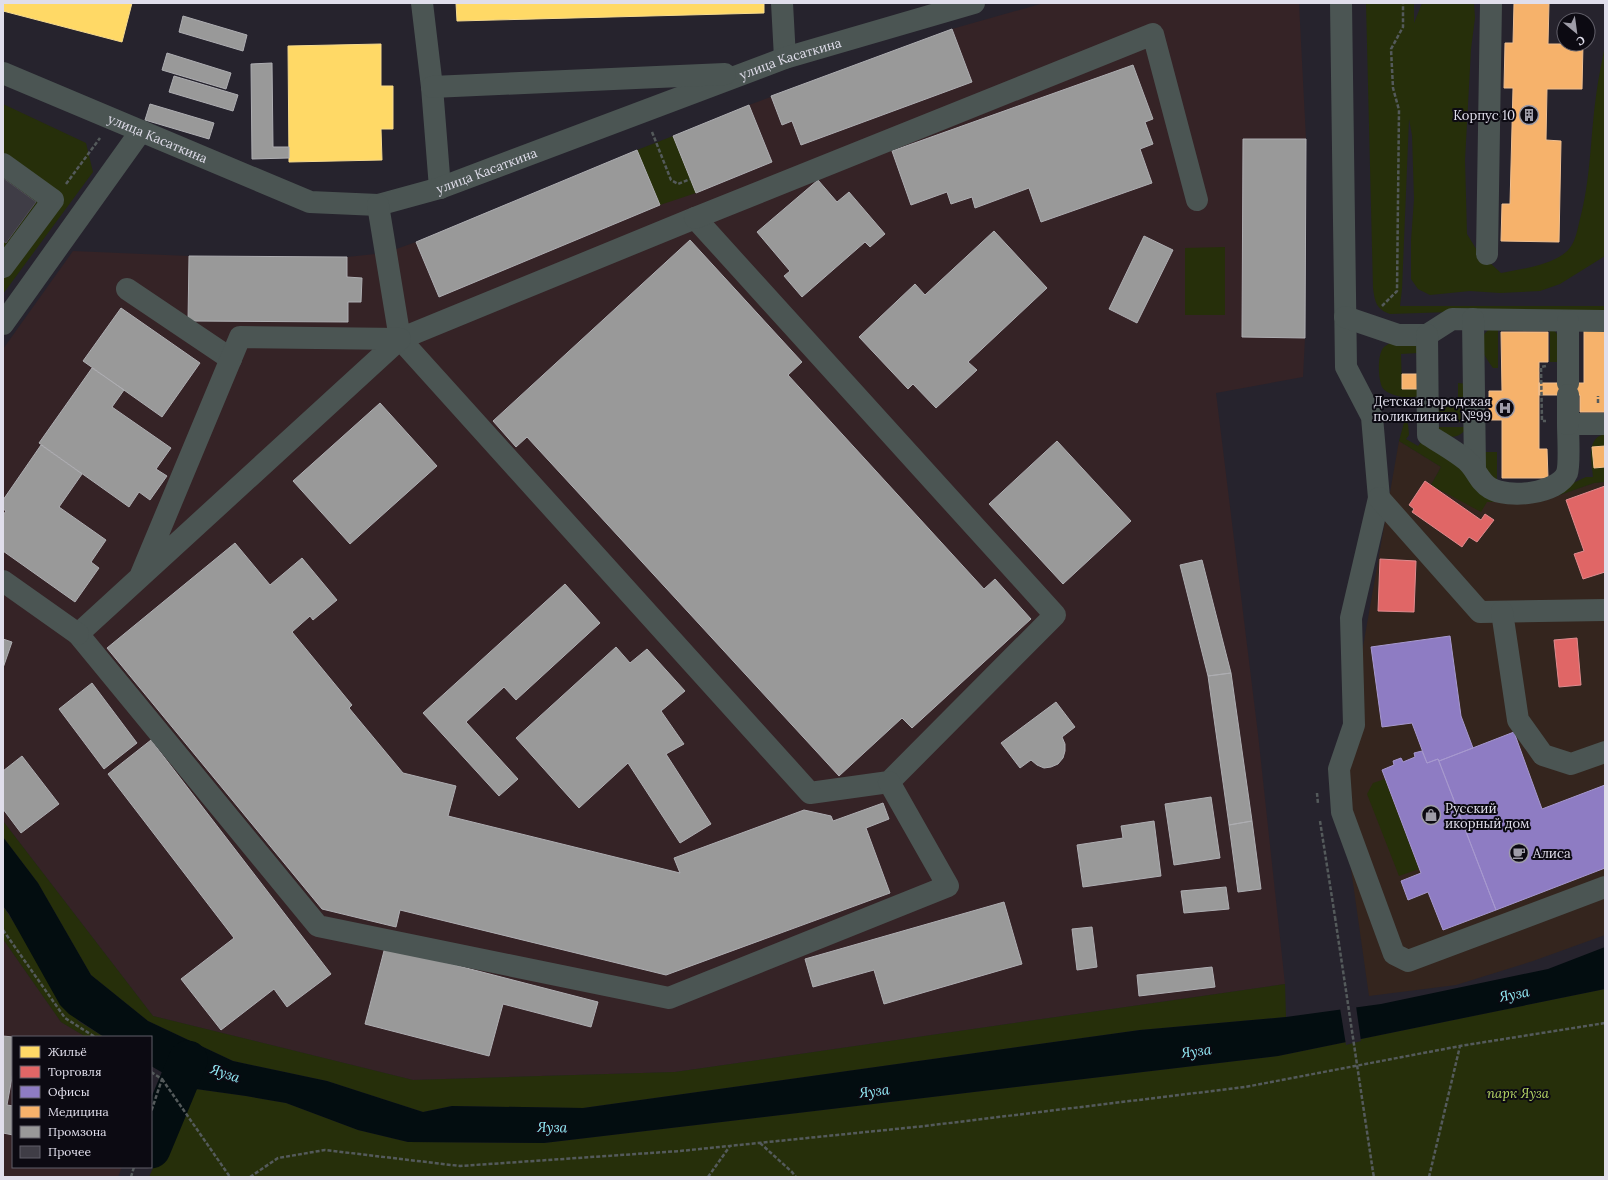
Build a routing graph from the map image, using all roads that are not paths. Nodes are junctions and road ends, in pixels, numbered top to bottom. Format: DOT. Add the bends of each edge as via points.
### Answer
graph roads {
  1 [pos="422,3"];
  2 [pos="782,3"];
  3 [pos="974,3"];
  4 [pos="1341,3"];
  5 [pos="1491,3"];
  6 [pos="913,12"];
  7 [pos="785,58"];
  8 [pos="3,73"];
  9 [pos="745,73"];
  10 [pos="432,87"];
  11 [pos="142,132"];
  12 [pos="3,164"];
  13 [pos="440,188"];
  14 [pos="1197,200"];
  15 [pos="378,205"];
  16 [pos="695,218"];
  17 [pos="1487,254"];
  18 [pos="3,267"];
  19 [pos="127,289"];
  20 [pos="1345,317"];
  21 [pos="1473,319"];
  22 [pos="1568,321"];
  23 [pos="1605,321"];
  24 [pos="3,324"];
  25 [pos="1427,335"];
  26 [pos="400,339"];
  27 [pos="230,359"];
  28 [pos="1568,424"];
  29 [pos="1605,424"];
  30 [pos="1475,469"];
  31 [pos="1379,498"];
  32 [pos="140,577"];
  33 [pos="3,581"];
  34 [pos="1605,599"];
  35 [pos="1574,610"];
  36 [pos="1605,610"];
  37 [pos="1502,612"];
  38 [pos="78,634"];
  39 [pos="1605,752"];
  40 [pos="889,782"];
  41 [pos="1605,887"];
  1 -- 10 [label="street"];
  2 -- 7 [label="street"];
  3 -- 6 [label="street, улица Касаткина"];
  4 -- 20 [label="street"];
  5 -- 17 [label="street"];
  6 -- 7 [label="street, улица Касаткина"];
  7 -- 9 [label="street, улица Касаткина"];
  8 -- 11 [label="street, улица Касаткина"];
  9 -- 10 [label="street"];
  9 -- 13 [label="street, улица Касаткина"];
  10 -- 13 [label="street"];
  11 -- 15 [label="street, улица Касаткина" via="310,202"];
  11 -- 24 [label="street"];
  12 -- 18 [label="street" via="53,200"];
  13 -- 15 [label="street, улица Касаткина"];
  14 -- 16 [label="street" via="1153,34"];
  15 -- 26 [label="street"];
  16 -- 26 [label="street"];
  16 -- 40 [label="street" via="1056,615"];
  19 -- 27 [label="street"];
  20 -- 25 [label="street" via="1398,335"];
  20 -- 31 [label="street" via="1346,367 1372,417"];
  21 -- 22 [label="street"];
  21 -- 25 [label="street" via="1452,319"];
  21 -- 30 [label="street"];
  22 -- 23 [label="street"];
  22 -- 28 [label="street"];
  25 -- 30 [label="street" via="1428,435"];
  26 -- 27 [label="street" via="240,337"];
  26 -- 32 [label="street"];
  26 -- 40 [label="street" via="810,793"];
  27 -- 32 [label="street"];
  28 -- 29 [label="street"];
  28 -- 30 [label="street" via="1568,471 1562,481 1530,494 1506,494 1489,488 1480,480"];
  31 -- 37 [label="street" via="1480,612"];
  31 -- 41 [label="street" via="1351,618 1354,724 1339,769 1342,812 1394,954 1408,961"];
  32 -- 38 [label="street"];
  33 -- 38 [label="street"];
  34 -- 35 [label="street"];
  35 -- 36 [label="street"];
  35 -- 37 [label="street"];
  37 -- 39 [label="street" via="1518,720 1543,755 1571,764"];
  38 -- 40 [label="street" via="318,926 669,998 948,886"];
}
